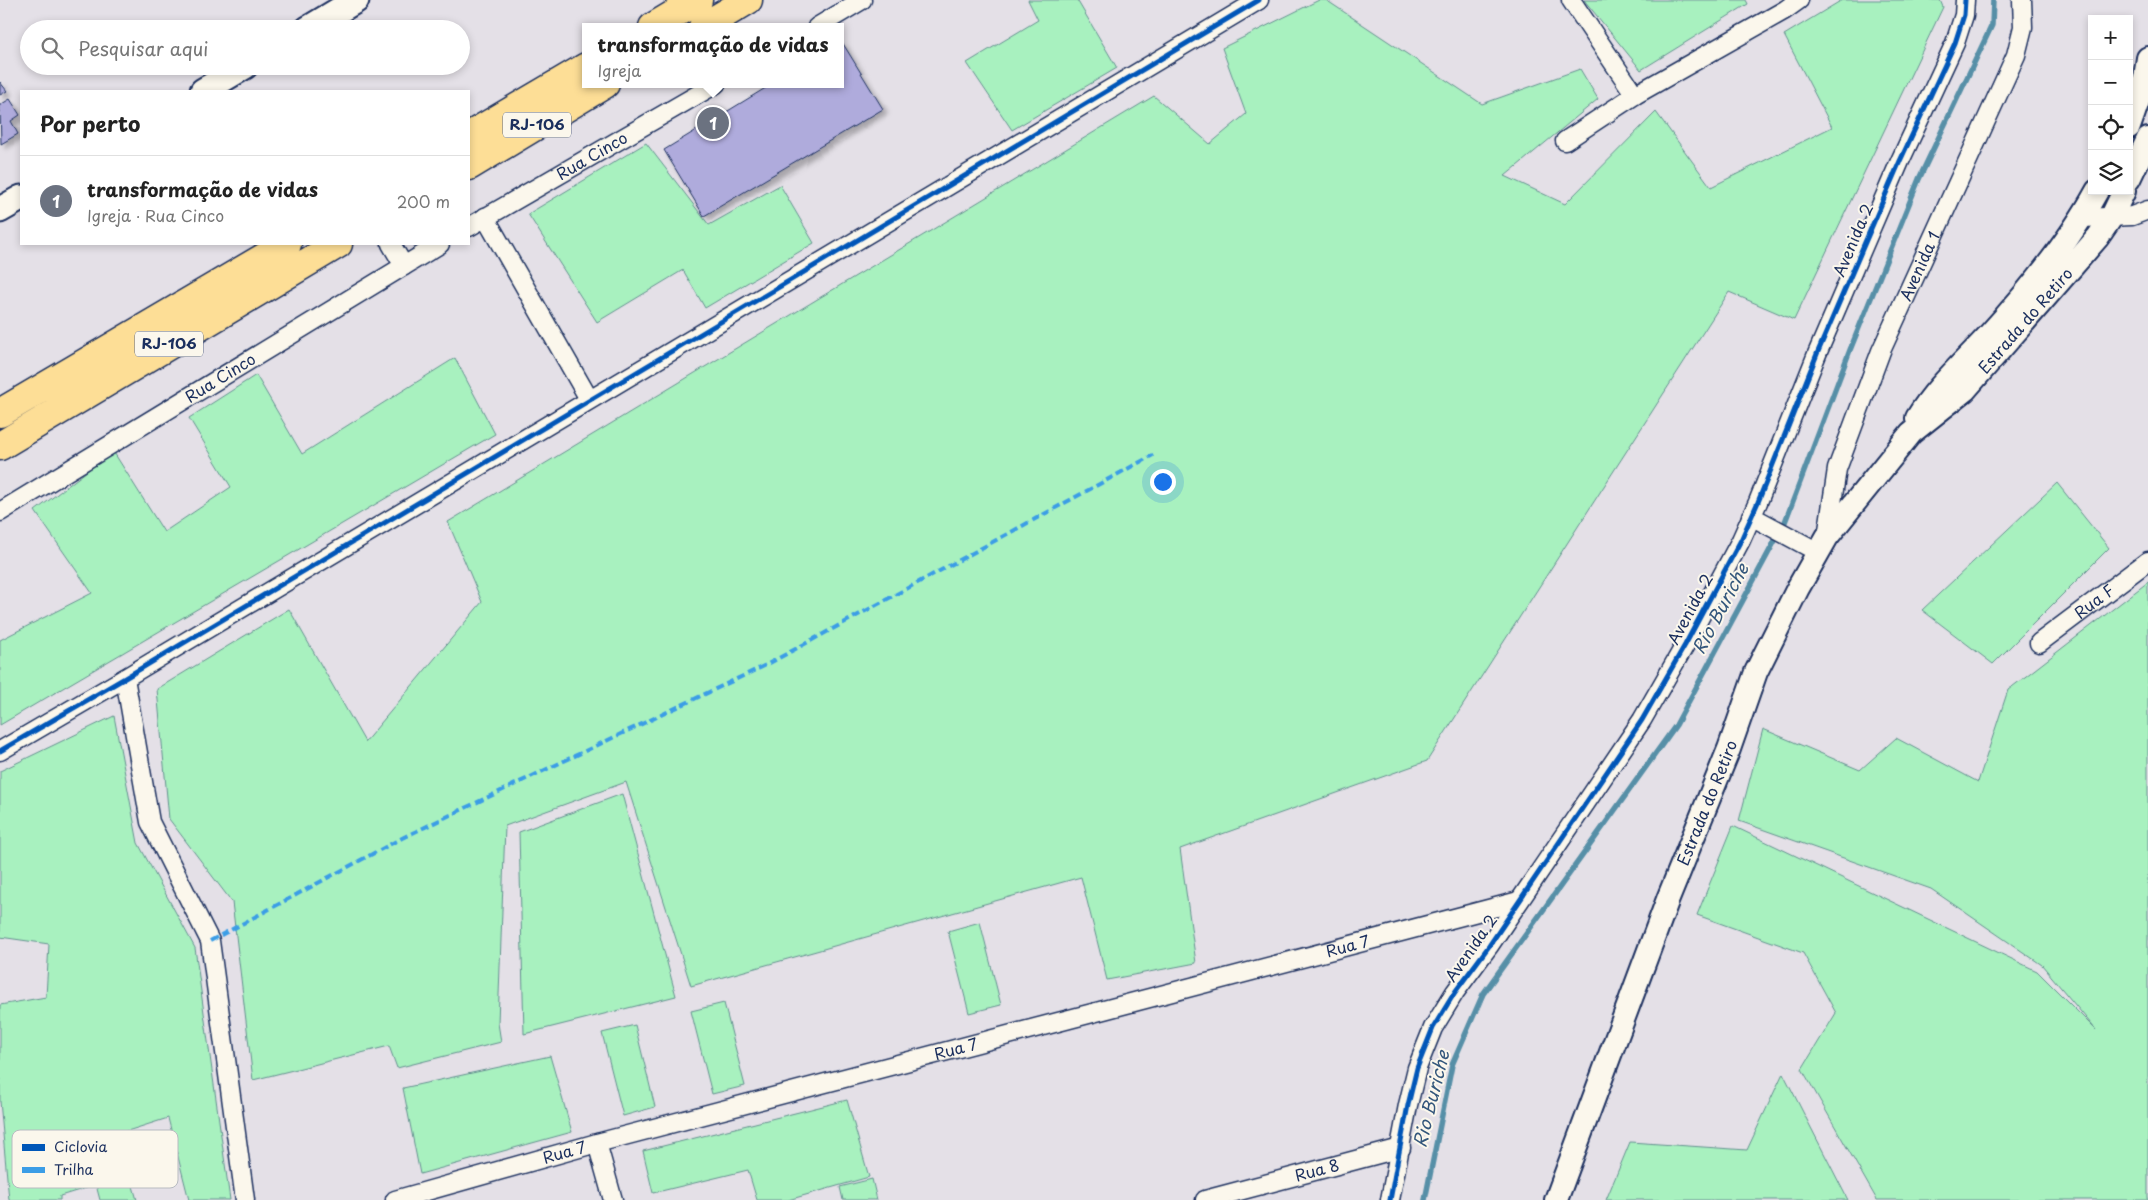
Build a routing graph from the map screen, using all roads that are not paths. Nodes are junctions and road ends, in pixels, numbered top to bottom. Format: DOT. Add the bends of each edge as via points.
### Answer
graph roads {
  1 [pos="356,0"];
  2 [pos="698,0"];
  3 [pos="748,0"];
  4 [pos="862,0"];
  5 [pos="1259,0"];
  6 [pos="1571,0"];
  7 [pos="1799,0"];
  8 [pos="1966,0"];
  9 [pos="2022,0"];
  10 [pos="323,20"];
  11 [pos="660,23"];
  12 [pos="709,23"];
  13 [pos="824,23"];
  14 [pos="2148,58"];
  15 [pos="582,69"];
  16 [pos="230,75"];
  17 [pos="2146,86"];
  18 [pos="599,88"];
  19 [pos="709,88"];
  20 [pos="205,90"];
  21 [pos="1634,94"];
  22 [pos="2133,117"];
  23 [pos="470,135"];
  24 [pos="2148,139"];
  25 [pos="1565,141"];
  26 [pos="470,165"];
  27 [pos="2133,171"];
  28 [pos="2095,195"];
  29 [pos="2122,195"];
  30 [pos="20,199"];
  31 [pos="0,210"];
  32 [pos="2148,210"];
  33 [pos="485,217"];
  34 [pos="2082,218"];
  35 [pos="2111,218"];
  36 [pos="470,226"];
  37 [pos="285,245"];
  38 [pos="336,245"];
  39 [pos="392,245"];
  40 [pos="438,245"];
  41 [pos="404,266"];
  42 [pos="589,399"];
  43 [pos="0,413"];
  44 [pos="1911,433"];
  45 [pos="0,446"];
  46 [pos="0,512"];
  47 [pos="1751,516"];
  48 [pos="1823,545"];
  49 [pos="2148,561"];
  50 [pos="2039,644"];
  51 [pos="125,678"];
  52 [pos="0,751"];
  53 [pos="1519,901"];
  54 [pos="598,1143"];
  55 [pos="1401,1148"];
  56 [pos="245,1200"];
  57 [pos="395,1200"];
  58 [pos="613,1200"];
  59 [pos="1205,1200"];
  60 [pos="1390,1200"];
  61 [pos="1556,1200"];
  1 -- 10 [label="main road"];
  2 -- 11 [label="highway"];
  3 -- 12 [label="highway"];
  4 -- 13 [label="street"];
  5 -- 42 [label="street"];
  6 -- 21 [label="street"];
  7 -- 21 [label="street"];
  8 -- 47 [label="street, Avenida 2" via="1954,43 1900,160"];
  9 -- 48 [label="street, Avenida 1" via="2023,27 2016,55 1881,351 1837,469"];
  14 -- 17 [label="street"];
  15 -- 23 [label="highway, RJ-106"];
  16 -- 20 [label="main road"];
  17 -- 22 [label="street"];
  18 -- 26 [label="highway, RJ-106"];
  19 -- 33 [label="street, Rua Cinco"];
  21 -- 25 [label="street"];
  24 -- 27 [label="street"];
  28 -- 34 [label="street, Estrada do Retiro"];
  29 -- 35 [label="street, Estrada do Retiro"];
  30 -- 31 [label="main road"];
  32 -- 35 [label="street"];
  33 -- 36 [label="street, Rua Cinco"];
  33 -- 42 [label="street"];
  34 -- 35 [label="street"];
  34 -- 44 [label="street, Estrada do Retiro" via="2044,270 1932,398"];
  35 -- 44 [label="street, Estrada do Retiro" via="1965,390"];
  37 -- 43 [label="highway, RJ-106"];
  38 -- 45 [label="highway, RJ-106"];
  39 -- 41 [label="street"];
  40 -- 41 [label="street, Rua Cinco"];
  41 -- 46 [label="street, Rua Cinco"];
  42 -- 51 [label="street"];
  44 -- 48 [label="street, Estrada do Retiro"];
  47 -- 48 [label="street" via="1791,538"];
  47 -- 53 [label="street, Avenida 2" via="1685,645 1642,720"];
  48 -- 61 [label="street, Estrada do Retiro" via="1756,672"];
  49 -- 50 [label="street, Rua F"];
  51 -- 52 [label="street"];
  51 -- 56 [label="street" via="150,822 210,941"];
  53 -- 54 [label="street, Rua 7"];
  53 -- 55 [label="street, Avenida 2" via="1433,1028 1417,1068"];
  54 -- 57 [label="street, Rua 7"];
  54 -- 58 [label="street"];
  55 -- 59 [label="street, Rua 8"];
  55 -- 60 [label="street, Avenida 2"];
}
